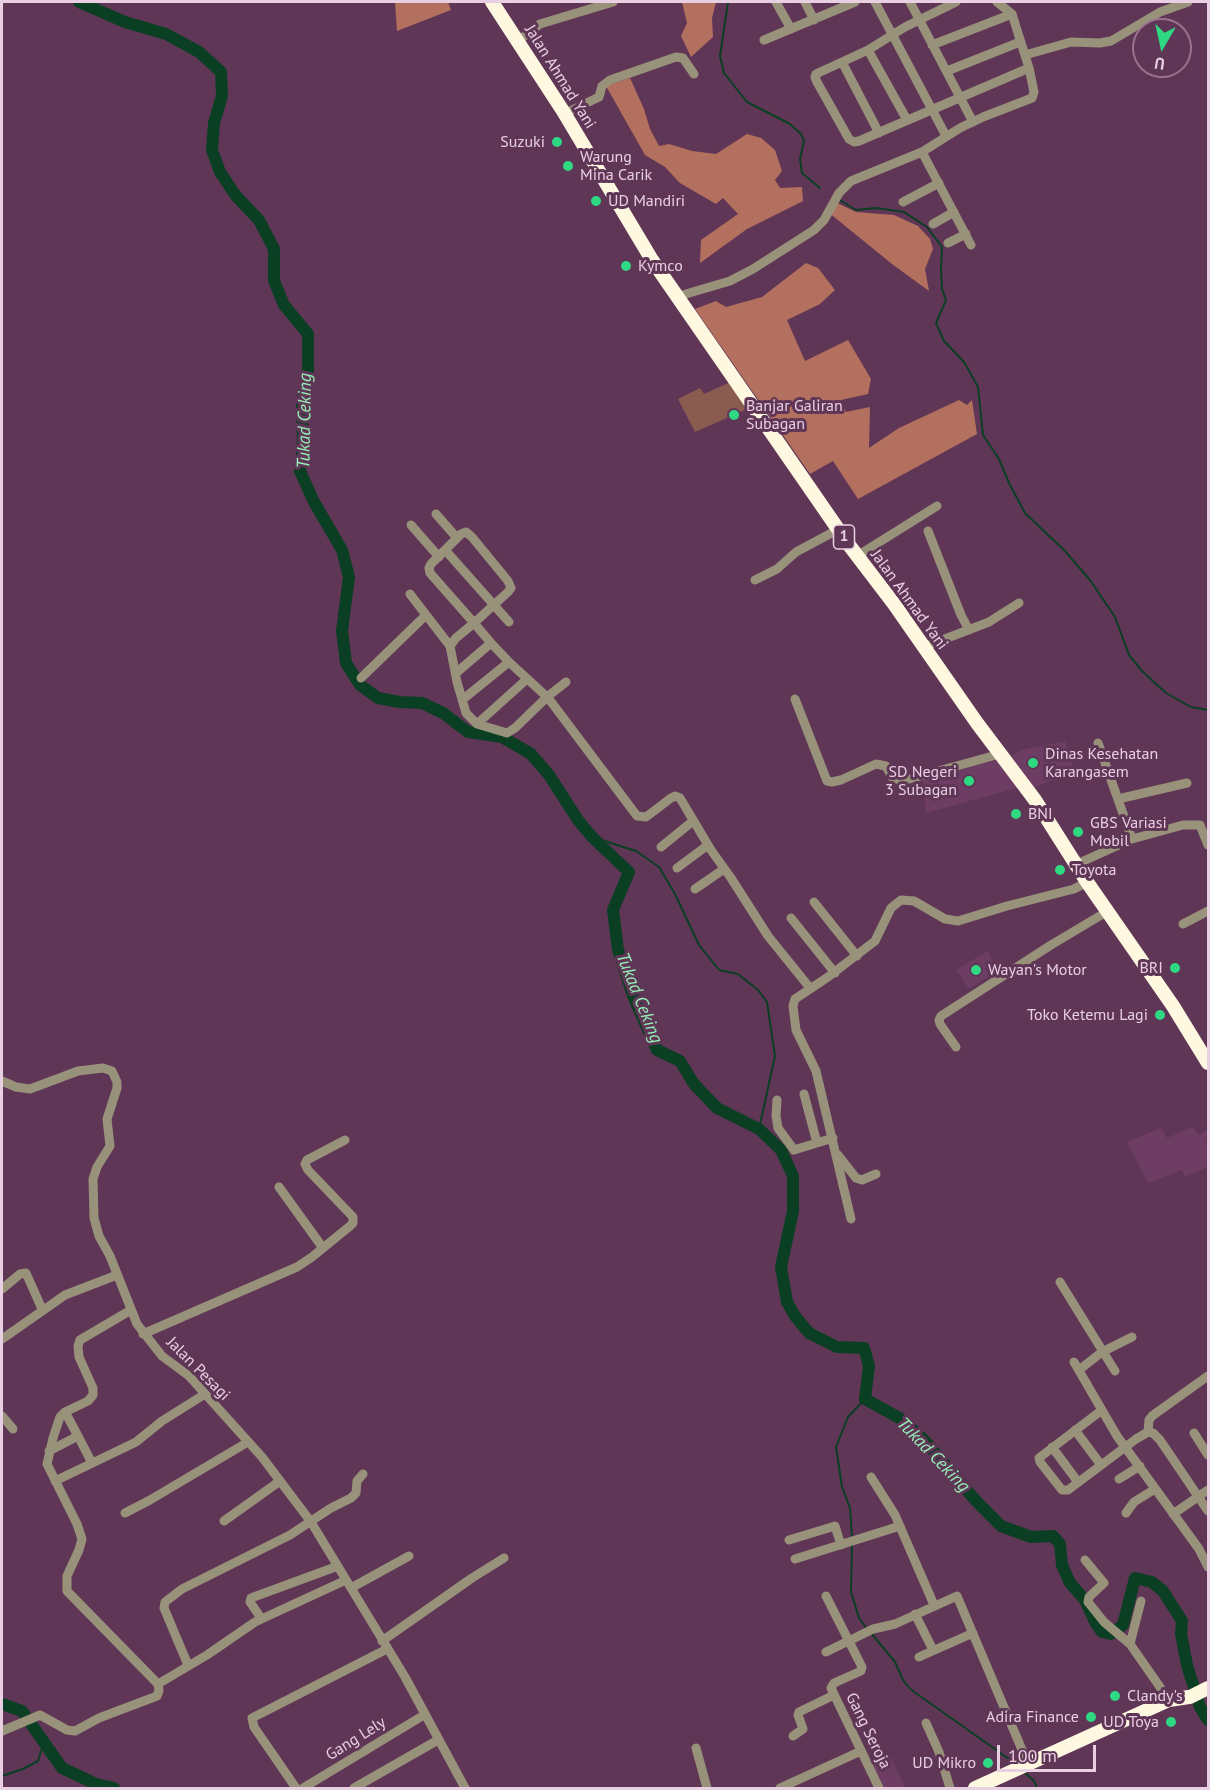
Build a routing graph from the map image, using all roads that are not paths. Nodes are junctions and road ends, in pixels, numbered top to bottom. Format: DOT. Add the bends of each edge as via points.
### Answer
graph roads {
  1 [pos="492,2"];
  2 [pos="613,2"];
  3 [pos="776,2"];
  4 [pos="805,2"];
  5 [pos="875,2"];
  6 [pos="910,2"];
  7 [pos="956,2"];
  8 [pos="997,2"];
  9 [pos="1188,2"];
  10 [pos="848,3"];
  11 [pos="1011,14"];
  12 [pos="814,20"];
  13 [pos="919,20"];
  14 [pos="791,29"];
  15 [pos="892,35"];
  16 [pos="764,40"];
  17 [pos="518,41"];
  18 [pos="1020,42"];
  19 [pos="932,45"];
  20 [pos="868,50"];
  21 [pos="1025,55"];
  22 [pos="842,62"];
  23 [pos="1029,68"];
  24 [pos="947,71"];
  25 [pos="694,74"];
  26 [pos="960,97"];
  27 [pos="932,109"];
  28 [pos="564,114"];
  29 [pos="907,120"];
  30 [pos="973,122"];
  31 [pos="879,133"];
  32 [pos="946,136"];
  33 [pos="922,152"];
  34 [pos="939,183"];
  35 [pos="903,202"];
  36 [pos="954,212"];
  37 [pos="933,224"];
  38 [pos="966,234"];
  39 [pos="948,243"];
  40 [pos="971,245"];
  41 [pos="679,296"];
  42 [pos="937,506"];
  43 [pos="436,514"];
  44 [pos="411,525"];
  45 [pos="839,529"];
  46 [pos="928,531"];
  47 [pos="457,538"];
  48 [pos="442,554"];
  49 [pos="857,556"];
  50 [pos="755,580"];
  51 [pos="410,594"];
  52 [pos="1019,603"];
  53 [pos="494,605"];
  54 [pos="426,615"];
  55 [pos="510,622"];
  56 [pos="474,623"];
  57 [pos="969,630"];
  58 [pos="491,643"];
  59 [pos="450,646"];
  60 [pos="924,647"];
  61 [pos="509,662"];
  62 [pos="456,673"];
  63 [pos="361,678"];
  64 [pos="527,679"];
  65 [pos="566,681"];
  66 [pos="547,697"];
  67 [pos="795,699"];
  68 [pos="462,700"];
  69 [pos="477,724"];
  70 [pos="1098,743"];
  71 [pos="1000,754"];
  72 [pos="1187,783"];
  73 [pos="1118,799"];
  74 [pos="693,821"];
  75 [pos="1132,839"];
  76 [pos="1208,842"];
  77 [pos="708,845"];
  78 [pos="661,847"];
  79 [pos="1077,864"];
  80 [pos="677,868"];
  81 [pos="724,868"];
  82 [pos="1088,882"];
  83 [pos="695,889"];
  84 [pos="814,902"];
  85 [pos="1108,911"];
  86 [pos="1209,911"];
  87 [pos="791,918"];
  88 [pos="1183,924"];
  89 [pos="857,956"];
  90 [pos="835,972"];
  91 [pos="810,988"];
  92 [pos="957,1047"];
  93 [pos="1209,1063"];
  94 [pos="2,1081"];
  95 [pos="804,1094"];
  96 [pos="777,1100"];
  97 [pos="833,1138"];
  98 [pos="345,1140"];
  99 [pos="817,1143"];
  100 [pos="836,1154"];
  101 [pos="876,1174"];
  102 [pos="279,1187"];
  103 [pos="851,1219"];
  104 [pos="323,1248"];
  105 [pos="117,1275"];
  106 [pos="1060,1282"];
  107 [pos="2,1289"];
  108 [pos="42,1310"];
  109 [pos="131,1310"];
  110 [pos="143,1334"];
  111 [pos="1132,1337"];
  112 [pos="2,1339"];
  113 [pos="1102,1352"];
  114 [pos="1115,1371"];
  115 [pos="1209,1376"];
  116 [pos="205,1394"];
  117 [pos="1102,1410"];
  118 [pos="65,1412"];
  119 [pos="2,1416"];
  120 [pos="14,1428"];
  121 [pos="1076,1430"];
  122 [pos="1148,1432"];
  123 [pos="1194,1433"];
  124 [pos="78,1436"];
  125 [pos="248,1442"];
  126 [pos="1052,1447"];
  127 [pos="1125,1447"];
  128 [pos="49,1451"];
  129 [pos="1209,1455"];
  130 [pos="92,1463"];
  131 [pos="1101,1465"];
  132 [pos="1140,1466"];
  133 [pos="363,1474"];
  134 [pos="871,1477"];
  135 [pos="1119,1479"];
  136 [pos="55,1481"];
  137 [pos="280,1481"];
  138 [pos="1078,1482"];
  139 [pos="1155,1489"];
  140 [pos="1209,1490"];
  141 [pos="1198,1497"];
  142 [pos="1209,1511"];
  143 [pos="125,1513"];
  144 [pos="1126,1513"];
  145 [pos="1173,1514"];
  146 [pos="224,1521"];
  147 [pos="311,1522"];
  148 [pos="900,1526"];
  149 [pos="789,1540"];
  150 [pos="841,1545"];
  151 [pos="409,1556"];
  152 [pos="504,1558"];
  153 [pos="795,1559"];
  154 [pos="1085,1560"];
  155 [pos="338,1566"];
  156 [pos="1209,1567"];
  157 [pos="346,1580"];
  158 [pos="351,1588"];
  159 [pos="826,1596"];
  160 [pos="1141,1601"];
  161 [pos="934,1605"];
  162 [pos="915,1614"];
  163 [pos="261,1618"];
  164 [pos="973,1633"];
  165 [pos="849,1641"];
  166 [pos="1130,1644"];
  167 [pos="384,1645"];
  168 [pos="933,1650"];
  169 [pos="826,1652"];
  170 [pos="919,1657"];
  171 [pos="188,1665"];
  172 [pos="158,1684"];
  173 [pos="1208,1689"];
  174 [pos="832,1691"];
  175 [pos="1190,1697"];
  176 [pos="1170,1700"];
  177 [pos="424,1715"];
  178 [pos="926,1723"];
  179 [pos="2,1731"];
  180 [pos="793,1736"];
  181 [pos="438,1740"];
  182 [pos="696,1748"];
  183 [pos="861,1751"];
  184 [pos="1028,1767"];
  185 [pos="1012,1776"];
  186 [pos="461,1787"];
  187 [pos="296,1788"];
  188 [pos="303,1788"];
  189 [pos="354,1788"];
  190 [pos="707,1788"];
  191 [pos="780,1788"];
  192 [pos="879,1788"];
  193 [pos="950,1788"];
  194 [pos="975,1788"];
  195 [pos="993,1788"];
  1 -- 17 [label="highway, Jalan Ahmad Yani / 1"];
  2 -- 17 [label="street" via="540,24"];
  3 -- 14 [label="street"];
  4 -- 12 [label="street"];
  5 -- 15 [label="street"];
  6 -- 13 [label="street"];
  7 -- 13 [label="street"];
  8 -- 11 [label="street"];
  9 -- 21 [label="street" via="1160,12 1111,41 1071,42"];
  10 -- 12 [label="street"];
  11 -- 18 [label="street"];
  11 -- 19 [label="street"];
  12 -- 14 [label="street"];
  13 -- 15 [label="street"];
  13 -- 19 [label="street"];
  14 -- 16 [label="street"];
  15 -- 20 [label="street"];
  15 -- 27 [label="street"];
  17 -- 28 [label="highway, Jalan Ahmad Yani / 1"];
  18 -- 21 [label="street"];
  18 -- 24 [label="street"];
  19 -- 24 [label="street"];
  20 -- 22 [label="street"];
  20 -- 29 [label="street"];
  21 -- 23 [label="street"];
  22 -- 31 [label="street"];
  22 -- 31 [label="street" via="816,74 817,82 852,141"];
  23 -- 26 [label="street"];
  23 -- 30 [label="street" via="1032,98"];
  24 -- 26 [label="street"];
  25 -- 28 [label="street" via="683,58 668,59 606,82 598,97"];
  26 -- 27 [label="street"];
  26 -- 30 [label="street"];
  27 -- 29 [label="street"];
  27 -- 32 [label="street"];
  28 -- 41 [label="highway, Jalan Ahmad Yani / 1" via="652,260"];
  29 -- 31 [label="street"];
  30 -- 32 [label="street"];
  32 -- 33 [label="street"];
  33 -- 34 [label="street"];
  33 -- 41 [label="street" via="851,181 813,230 753,269 730,281"];
  34 -- 35 [label="street"];
  34 -- 36 [label="street"];
  36 -- 37 [label="street"];
  36 -- 38 [label="street"];
  38 -- 39 [label="street"];
  38 -- 40 [label="street"];
  41 -- 45 [label="highway, Jalan Ahmad Yani / 1"];
  42 -- 49 [label="street"];
  43 -- 47 [label="street"];
  44 -- 48 [label="street"];
  45 -- 49 [label="highway, Jalan Ahmad Yani / 1"];
  45 -- 50 [label="street"];
  46 -- 57 [label="street"];
  47 -- 48 [label="street"];
  47 -- 53 [label="street" via="463,533 470,534 510,584 510,590"];
  48 -- 53 [label="street"];
  48 -- 56 [label="street" via="429,566 430,573"];
  49 -- 60 [label="highway, Jalan Ahmad Yani / 1"];
  51 -- 54 [label="street"];
  52 -- 57 [label="street"];
  53 -- 55 [label="street"];
  53 -- 56 [label="street"];
  54 -- 59 [label="street"];
  54 -- 63 [label="street"];
  56 -- 58 [label="street"];
  56 -- 59 [label="street"];
  57 -- 60 [label="street"];
  58 -- 61 [label="street"];
  58 -- 62 [label="street"];
  59 -- 62 [label="street"];
  60 -- 71 [label="highway, Jalan Ahmad Yani / 1"];
  61 -- 64 [label="street"];
  61 -- 68 [label="street"];
  62 -- 68 [label="street"];
  64 -- 66 [label="street"];
  64 -- 69 [label="street"];
  65 -- 66 [label="street"];
  66 -- 69 [label="street" via="507,733"];
  66 -- 74 [label="street" via="637,816 646,817 675,796"];
  67 -- 71 [label="street" via="826,781 841,780 876,764 886,766 892,777 902,781"];
  68 -- 69 [label="street" via="466,713"];
  70 -- 73 [label="street"];
  71 -- 79 [label="highway, Jalan Ahmad Yani / 1"];
  72 -- 73 [label="street"];
  73 -- 75 [label="street"];
  74 -- 77 [label="street"];
  74 -- 78 [label="street"];
  75 -- 76 [label="street" via="1197,824"];
  75 -- 79 [label="street"];
  77 -- 80 [label="street"];
  77 -- 81 [label="street"];
  79 -- 82 [label="highway, Jalan Ahmad Yani / 1"];
  81 -- 83 [label="street"];
  81 -- 91 [label="street" via="768,936"];
  82 -- 85 [label="highway, Jalan Ahmad Yani / 1"];
  82 -- 89 [label="street" via="958,921 945,919 914,901 902,900 891,908 876,941"];
  84 -- 89 [label="street"];
  85 -- 92 [label="street" via="941,1016 940,1024"];
  85 -- 93 [label="highway, Jalan Ahmad Yani / 1"];
  86 -- 88 [label="street"];
  87 -- 90 [label="street"];
  89 -- 90 [label="street"];
  90 -- 91 [label="street"];
  91 -- 97 [label="street" via="795,999 793,1017 816,1071"];
  94 -- 105 [label="street, Jalan Pesagi" via="30,1089 78,1071 112,1071 117,1089 107,1119 110,1146 94,1174 92,1196 96,1226"];
  95 -- 99 [label="street"];
  96 -- 99 [label="street" via="778,1128 794,1150"];
  97 -- 99 [label="street"];
  97 -- 100 [label="street"];
  98 -- 104 [label="street" via="305,1164 353,1217 353,1223"];
  100 -- 101 [label="street" via="856,1178 862,1180"];
  100 -- 103 [label="street"];
  102 -- 104 [label="street"];
  104 -- 110 [label="street" via="297,1268"];
  105 -- 108 [label="street" via="81,1288"];
  105 -- 109 [label="street, Jalan Pesagi"];
  106 -- 113 [label="street"];
  107 -- 108 [label="street" via="26,1273"];
  108 -- 112 [label="street"];
  109 -- 110 [label="street, Jalan Pesagi"];
  109 -- 118 [label="street" via="80,1340 79,1357 93,1395"];
  110 -- 116 [label="street, Jalan Pesagi"];
  111 -- 113 [label="street"];
  113 -- 114 [label="street"];
  113 -- 117 [label="street" via="1076,1366"];
  115 -- 122 [label="street" via="1152,1416"];
  116 -- 125 [label="street, Jalan Pesagi"];
  116 -- 130 [label="street" via="143,1438"];
  117 -- 121 [label="street"];
  117 -- 127 [label="street"];
  118 -- 124 [label="street"];
  118 -- 128 [label="street" via="57,1422"];
  119 -- 120 [label="street"];
  121 -- 126 [label="street"];
  121 -- 131 [label="street"];
  122 -- 127 [label="street"];
  122 -- 141 [label="street" via="1160,1440"];
  123 -- 129 [label="street"];
  124 -- 128 [label="street"];
  124 -- 130 [label="street"];
  125 -- 137 [label="street, Jalan Pesagi"];
  125 -- 143 [label="street"];
  126 -- 138 [label="street"];
  126 -- 138 [label="street" via="1040,1456 1040,1462 1062,1490"];
  127 -- 131 [label="street"];
  127 -- 132 [label="street"];
  128 -- 136 [label="street" via="48,1464"];
  130 -- 136 [label="street"];
  131 -- 138 [label="street"];
  132 -- 135 [label="street"];
  132 -- 139 [label="street"];
  133 -- 147 [label="street" via="354,1496"];
  134 -- 148 [label="street"];
  136 -- 172 [label="street" via="82,1539 67,1576 67,1591"];
  137 -- 146 [label="street"];
  137 -- 147 [label="street, Jalan Pesagi"];
  139 -- 144 [label="street" via="1134,1502"];
  139 -- 145 [label="street"];
  140 -- 141 [label="street"];
  141 -- 142 [label="street"];
  141 -- 145 [label="street"];
  145 -- 156 [label="street"];
  147 -- 155 [label="street, Jalan Pesagi"];
  147 -- 171 [label="street" via="165,1602"];
  148 -- 150 [label="street"];
  148 -- 161 [label="street"];
  149 -- 150 [label="street" via="835,1526"];
  150 -- 153 [label="street"];
  151 -- 158 [label="street"];
  152 -- 167 [label="street"];
  154 -- 166 [label="street" via="1104,1580 1103,1586 1087,1599 1090,1606"];
  155 -- 157 [label="street, Jalan Pesagi"];
  155 -- 163 [label="street" via="251,1598"];
  157 -- 158 [label="street, Jalan Pesagi"];
  157 -- 163 [label="street"];
  158 -- 167 [label="street, Jalan Pesagi"];
  159 -- 165 [label="street"];
  160 -- 166 [label="street"];
  161 -- 162 [label="street"];
  161 -- 164 [label="street" via="957,1596"];
  162 -- 165 [label="street"];
  162 -- 168 [label="street"];
  163 -- 171 [label="street"];
  164 -- 168 [label="street"];
  164 -- 184 [label="street"];
  165 -- 169 [label="street"];
  165 -- 174 [label="street" via="862,1669"];
  166 -- 176 [label="street"];
  167 -- 177 [label="street, Jalan Pesagi"];
  167 -- 187 [label="street" via="252,1718 254,1727"];
  168 -- 170 [label="street"];
  171 -- 172 [label="street"];
  172 -- 179 [label="street" via="157,1696 75,1731 44,1716"];
  173 -- 175 [label="highway"];
  174 -- 180 [label="street" via="799,1712 803,1729"];
  174 -- 183 [label="street, Gang Seroja"];
  176 -- 184 [label="highway"];
  176 -- 184 [label="highway" via="1189,1697"];
  177 -- 181 [label="street, Jalan Pesagi"];
  177 -- 188 [label="street, Gang Lely"];
  178 -- 193 [label="street"];
  181 -- 186 [label="street, Jalan Pesagi"];
  181 -- 189 [label="street"];
  182 -- 190 [label="street"];
  183 -- 191 [label="street"];
  183 -- 192 [label="street, Gang Seroja"];
  184 -- 185 [label="highway"];
  185 -- 194 [label="highway"];
  185 -- 195 [label="highway"];
}
